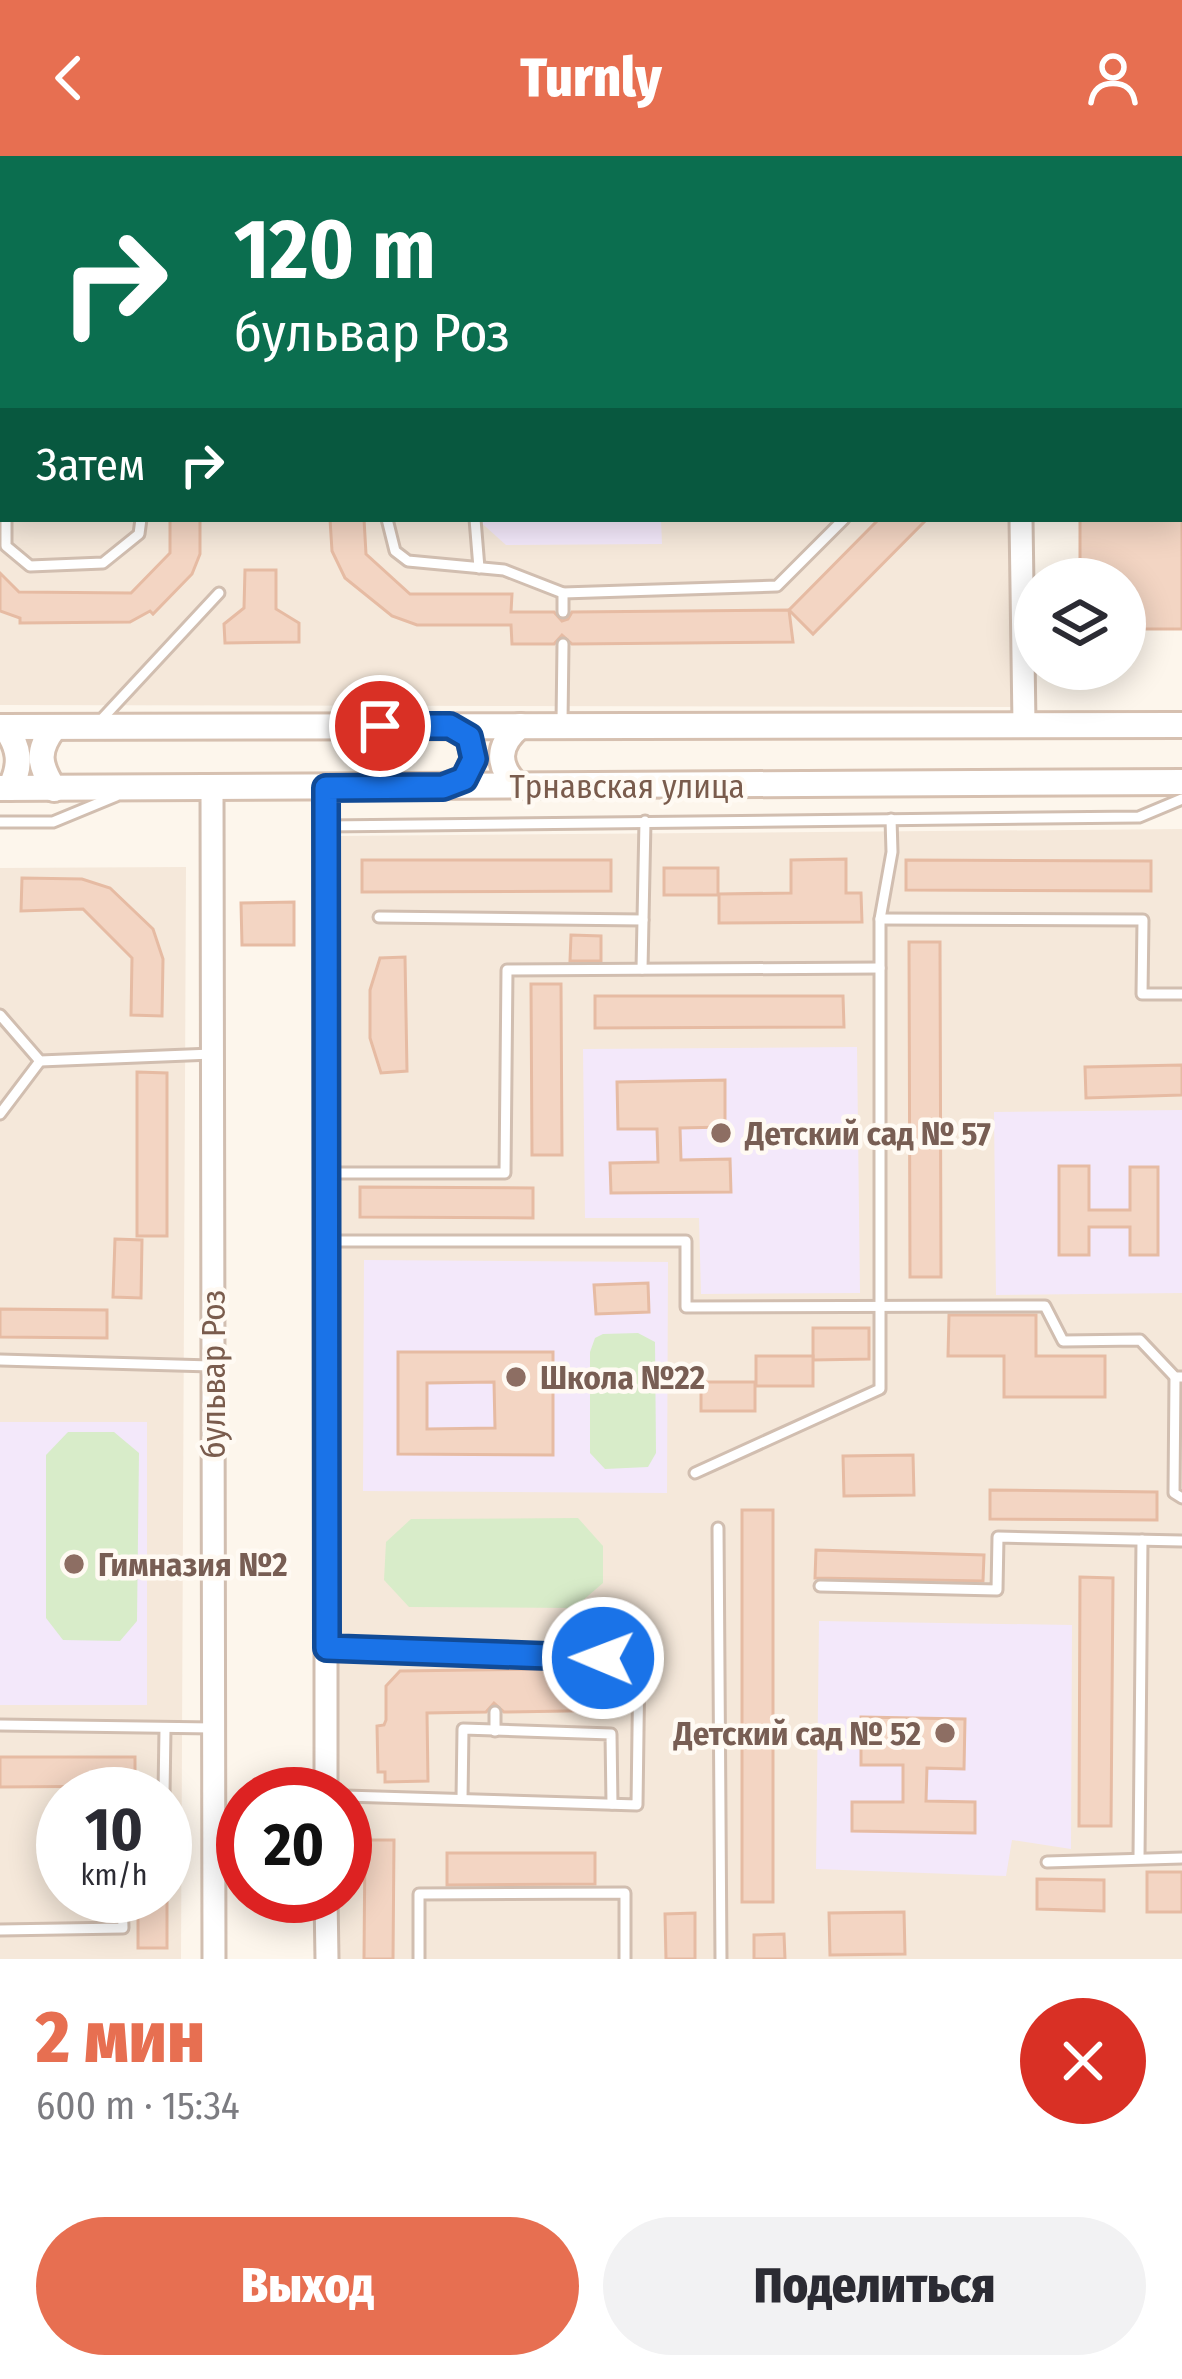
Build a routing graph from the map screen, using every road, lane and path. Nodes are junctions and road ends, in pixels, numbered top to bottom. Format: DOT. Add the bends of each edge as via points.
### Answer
graph roads {
  1 [pos="6,522"];
  2 [pos="141,522"];
  3 [pos="389,522"];
  4 [pos="475,522"];
  5 [pos="837,522"];
  6 [pos="1021,522"];
  7 [pos="479,568"];
  8 [pos="219,593"];
  9 [pos="563,593"];
  10 [pos="563,612"];
  11 [pos="563,644"];
  12 [pos="1024,724"];
  13 [pos="1182,724"];
  14 [pos="562,725"];
  15 [pos="450,726"];
  16 [pos="520,726"];
  17 [pos="2,727"];
  18 [pos="95,727"];
  19 [pos="54,728"];
  20 [pos="1182,782"];
  21 [pos="443,787"];
  22 [pos="518,787"];
  23 [pos="5,788"];
  24 [pos="212,788"];
  25 [pos="326,788"];
  26 [pos="54,789"];
  27 [pos="134,789"];
  28 [pos="1182,800"];
  29 [pos="891,819"];
  30 [pos="645,821"];
  31 [pos="0,822"];
  32 [pos="326,826"];
  33 [pos="380,917"];
  34 [pos="880,919"];
  35 [pos="643,920"];
  36 [pos="880,968"];
  37 [pos="642,970"];
  38 [pos="1182,994"];
  39 [pos="0,1015"];
  40 [pos="212,1054"];
  41 [pos="40,1061"];
  42 [pos="0,1114"];
  43 [pos="327,1173"];
  44 [pos="327,1241"];
  45 [pos="880,1306"];
  46 [pos="0,1360"];
  47 [pos="213,1366"];
  48 [pos="1178,1377"];
  49 [pos="695,1474"];
  50 [pos="1182,1498"];
  51 [pos="718,1528"];
  52 [pos="1142,1540"];
  53 [pos="1182,1540"];
  54 [pos="820,1586"];
  55 [pos="327,1648"];
  56 [pos="495,1655"];
  57 [pos="496,1670"];
  58 [pos="495,1712"];
  59 [pos="0,1725"];
  60 [pos="213,1728"];
  61 [pos="165,1730"];
  62 [pos="495,1730"];
  63 [pos="611,1734"];
  64 [pos="638,1734"];
  65 [pos="164,1767"];
  66 [pos="326,1767"];
  67 [pos="372,1797"];
  68 [pos="462,1799"];
  69 [pos="612,1804"];
  70 [pos="1138,1857"];
  71 [pos="1182,1858"];
  72 [pos="1047,1862"];
  73 [pos="123,1923"];
  74 [pos="326,1923"];
  75 [pos="0,1930"];
  76 [pos="214,1959"];
  77 [pos="326,1959"];
  78 [pos="419,1959"];
  79 [pos="626,1959"];
  80 [pos="721,1959"];
  1 -- 2 [label="lane" via="6,546 30,566 103,563 139,535"];
  3 -- 7 [label="lane" via="395,550 408,561"];
  4 -- 7 [label="lane"];
  5 -- 9 [label="lane" via="778,586"];
  6 -- 12 [label="street"];
  7 -- 9 [label="lane"];
  8 -- 18 [label="lane"];
  9 -- 10 [label="lane"];
  11 -- 14 [label="lane"];
  12 -- 13 [label="main road, Трнавская улица"];
  12 -- 14 [label="main road, Трнавская улица"];
  14 -- 16 [label="main road, Трнавская улица"];
  15 -- 16 [label="main road, Трнавская улица"];
  15 -- 18 [label="main road, Трнавская улица"];
  15 -- 21 [label="main road" via="469,737 474,759 464,779"];
  16 -- 22 [label="main road" via="500,756"];
  17 -- 19 [label="main road, Трнавская улица"];
  17 -- 23 [label="main road" via="19,758"];
  18 -- 19 [label="main road, Трнавская улица"];
  19 -- 26 [label="main road" via="39,757"];
  20 -- 22 [label="main road, Трнавская улица"];
  21 -- 22 [label="main road, Трнавская улица"];
  21 -- 25 [label="main road, Трнавская улица"];
  23 -- 26 [label="main road, Трнавская улица"];
  24 -- 25 [label="main road, Трнавская улица"];
  24 -- 27 [label="main road, Трнавская улица"];
  24 -- 40 [label="street, бульвар Роз"];
  25 -- 32 [label="street"];
  26 -- 27 [label="main road, Трнавская улица"];
  27 -- 31 [label="lane" via="53,822"];
  28 -- 29 [label="lane" via="1138,817"];
  29 -- 30 [label="lane"];
  29 -- 34 [label="lane"];
  30 -- 32 [label="lane"];
  30 -- 35 [label="lane"];
  32 -- 43 [label="street"];
  33 -- 35 [label="lane"];
  34 -- 36 [label="lane"];
  34 -- 38 [label="lane" via="1143,920 1142,994"];
  35 -- 37 [label="lane"];
  36 -- 37 [label="lane"];
  36 -- 45 [label="lane"];
  37 -- 43 [label="lane" via="508,970 505,1173"];
  39 -- 41 [label="lane"];
  40 -- 41 [label="lane"];
  40 -- 47 [label="street, бульвар Роз"];
  41 -- 42 [label="lane"];
  43 -- 44 [label="street"];
  44 -- 45 [label="lane" via="686,1241 686,1307"];
  44 -- 55 [label="street"];
  45 -- 48 [label="lane" via="1045,1306 1064,1341 1141,1340"];
  45 -- 49 [label="lane" via="880,1389"];
  46 -- 47 [label="lane"];
  47 -- 60 [label="street, бульвар Роз"];
  48 -- 50 [label="lane" via="1174,1493"];
  51 -- 80 [label="lane"];
  52 -- 53 [label="lane"];
  52 -- 54 [label="lane" via="998,1537 997,1590"];
  52 -- 70 [label="lane"];
  55 -- 56 [label="lane"];
  55 -- 66 [label="street"];
  56 -- 57 [label="lane"];
  56 -- 64 [label="lane" via="639,1658"];
  58 -- 62 [label="lane"];
  59 -- 61 [label="lane"];
  60 -- 61 [label="lane"];
  60 -- 76 [label="street, бульвар Роз"];
  61 -- 65 [label="lane"];
  62 -- 63 [label="lane"];
  62 -- 68 [label="lane" via="463,1730"];
  63 -- 64 [label="lane"];
  63 -- 69 [label="lane"];
  64 -- 69 [label="lane" via="638,1805"];
  67 -- 68 [label="lane"];
  68 -- 69 [label="lane"];
  70 -- 71 [label="lane"];
  70 -- 72 [label="lane"];
  73 -- 75 [label="lane"];
  74 -- 77 [label="street"];
  78 -- 79 [label="lane" via="418,1894 602,1893 625,1893"];
}
